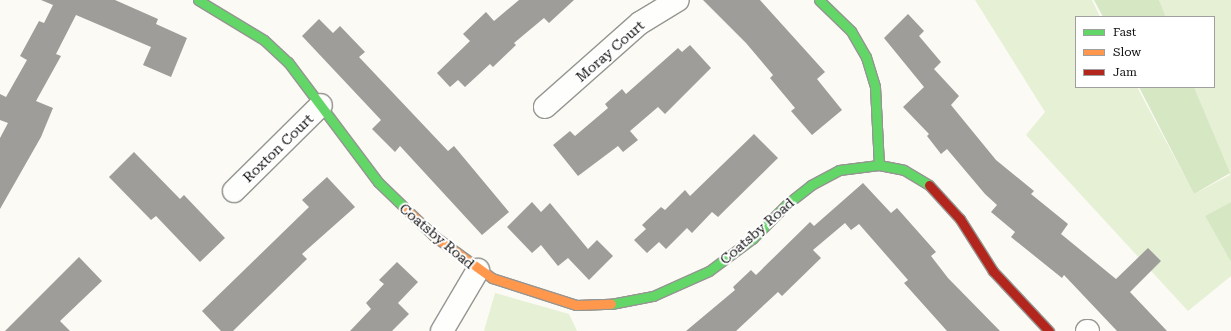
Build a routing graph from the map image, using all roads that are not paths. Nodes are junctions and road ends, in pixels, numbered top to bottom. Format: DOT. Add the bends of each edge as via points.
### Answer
graph roads {
  1 [pos="198,0"];
  2 [pos="678,0"];
  3 [pos="819,0"];
  4 [pos="321,105"];
  5 [pos="545,107"];
  6 [pos="879,165"];
  7 [pos="234,190"];
  8 [pos="478,270"];
  9 [pos="442,331"];
  10 [pos="1049,331"];
  1 -- 4 [label="street, Coatsby Road" via="264,40 288,62"];
  2 -- 5 [label="street, Moray Court" via="640,23"];
  3 -- 6 [label="street" via="851,31 866,57 876,87"];
  4 -- 7 [label="street, Roxton Court"];
  4 -- 8 [label="street, Coatsby Road" via="378,182 434,236"];
  6 -- 8 [label="street, Coatsby Road" via="839,170 811,185 787,204 752,239 709,271 652,296 622,304 576,305 492,278"];
  6 -- 10 [label="street, Coatsby Road" via="904,170 933,188 960,219 993,271"];
  8 -- 9 [label="street"];
}
